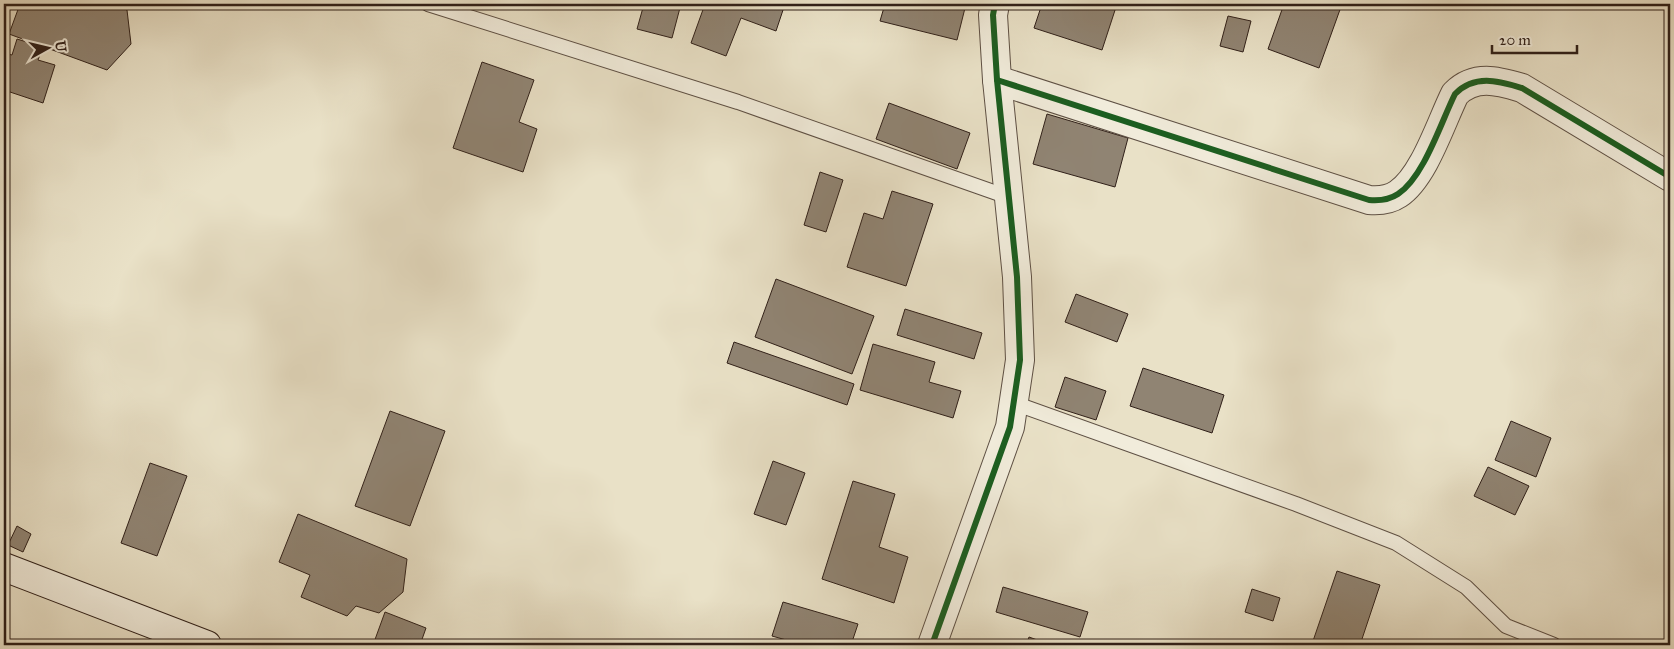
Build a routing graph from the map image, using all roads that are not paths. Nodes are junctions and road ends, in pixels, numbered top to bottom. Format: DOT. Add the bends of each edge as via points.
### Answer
graph roads {
  1 [pos="428,4"];
  2 [pos="995,4"];
  3 [pos="997,80"];
  4 [pos="1670,176"];
  5 [pos="1008,197"];
  6 [pos="1014,403"];
  7 [pos="4,567"];
  8 [pos="207,645"];
  9 [pos="932,645"];
  10 [pos="1554,645"];
  1 -- 5 [label="lane" via="738,102"];
  2 -- 3 [label="street"];
  3 -- 4 [label="street" via="1369,200 1381,201 1399,194 1412,181 1455,94 1462,87 1483,80 1501,82 1522,88"];
  3 -- 5 [label="street"];
  5 -- 6 [label="street" via="1017,277 1020,360"];
  6 -- 9 [label="street" via="1010,427"];
  6 -- 10 [label="lane" via="1396,543 1466,587 1506,626"];
  7 -- 8 [label="street"];
}
